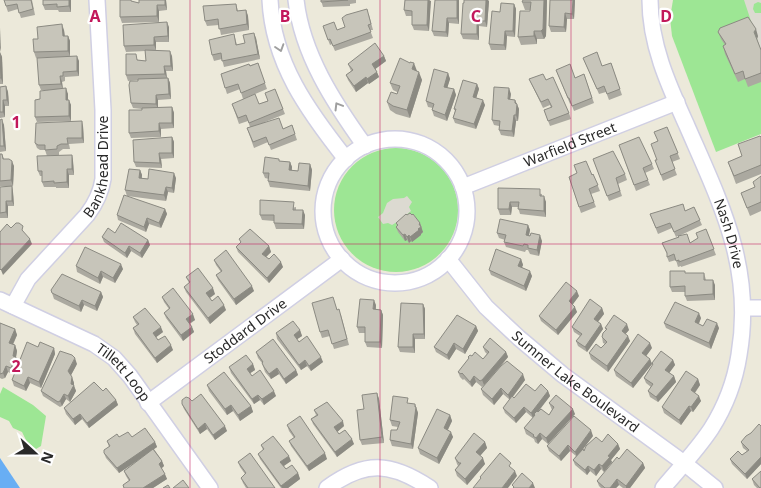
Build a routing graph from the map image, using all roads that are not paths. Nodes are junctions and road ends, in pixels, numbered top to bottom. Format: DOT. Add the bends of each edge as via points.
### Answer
graph roads {
  1 [pos="97,0"];
  2 [pos="270,0"];
  3 [pos="296,0"];
  4 [pos="650,0"];
  5 [pos="677,102"];
  6 [pos="365,146"];
  7 [pos="346,159"];
  8 [pos="463,187"];
  9 [pos="342,259"];
  10 [pos="448,259"];
  11 [pos="6,303"];
  12 [pos="744,308"];
  13 [pos="761,308"];
  14 [pos="148,403"];
  15 [pos="684,463"];
  16 [pos="210,488"];
  17 [pos="327,488"];
  18 [pos="430,488"];
  19 [pos="663,488"];
  20 [pos="715,488"];
  1 -- 11 [label="street, Bankhead Drive" via="103,110 104,179 101,190 87,215"];
  2 -- 7 [label="street, one-way" via="271,20 294,86 312,117"];
  6 -- 3 [label="street, one-way" via="314,63"];
  4 -- 5 [label="street, Nash Drive" via="656,44"];
  5 -- 8 [label="street, Warfield Street"];
  5 -- 12 [label="street, Nash Drive" via="726,219 737,258"];
  6 -- 7 [label="street"];
  6 -- 8 [label="street" via="394,138 420,143 447,161"];
  7 -- 9 [label="street" via="330,180 324,210 325,227"];
  8 -- 10 [label="street" via="467,212 465,228"];
  9 -- 10 [label="street" via="360,273 388,282 418,279 432,273"];
  9 -- 14 [label="street, Stoddard Drive"];
  10 -- 15 [label="street, Sumner Lake Boulevard" via="486,307 519,338 563,375"];
  11 -- 14 [label="street, Tillett Loop" via="106,351 130,376"];
  12 -- 13 [label="street"];
  12 -- 15 [label="street, Nash Drive" via="737,367 731,387 711,429"];
  14 -- 16 [label="street, Tillett Loop"];
  15 -- 19 [label="street"];
  15 -- 20 [label="street, Sumner Lake Boulevard"];
  17 -- 18 [label="street" via="351,473 378,468 397,470"];
}
